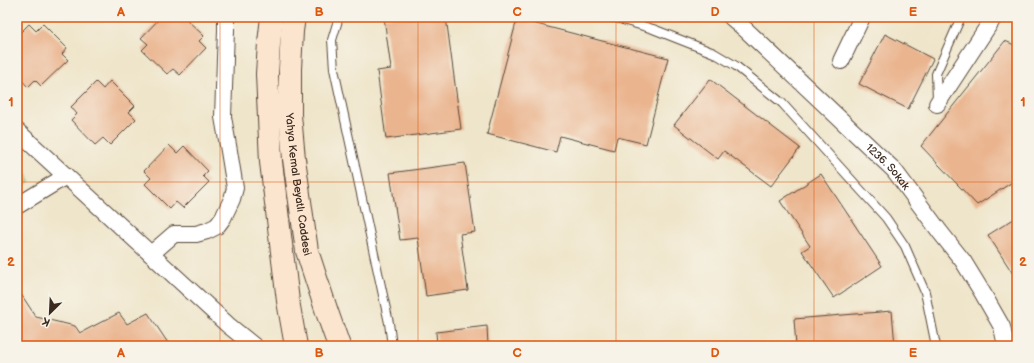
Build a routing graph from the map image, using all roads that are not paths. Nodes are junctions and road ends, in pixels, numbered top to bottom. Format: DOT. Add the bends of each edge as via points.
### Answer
graph roads {
  1 [pos="226,17"];
  2 [pos="272,17"];
  3 [pos="294,17"];
  4 [pos="339,17"];
  5 [pos="613,17"];
  6 [pos="730,17"];
  7 [pos="862,17"];
  8 [pos="961,17"];
  9 [pos="994,17"];
  10 [pos="841,61"];
  11 [pos="938,104"];
  12 [pos="17,131"];
  13 [pos="66,176"];
  14 [pos="17,206"];
  15 [pos="151,254"];
  16 [pos="254,346"];
  17 [pos="296,346"];
  18 [pos="340,346"];
  19 [pos="392,346"];
  20 [pos="936,346"];
  21 [pos="1006,346"];
  1 -- 15 [label="street" via="223,117 235,188 232,199 224,218 217,226 196,234 174,234"];
  2 -- 17 [label="main road, Yahya Kemal Beyatlı Caddesi" via="267,74 272,162 288,301"];
  3 -- 18 [label="main road, Yahya Kemal Beyatlı Caddesi" via="290,115 294,159 307,251"];
  4 -- 19 [label="lane" via="332,40 334,69"];
  5 -- 20 [label="lane" via="653,29 714,54 736,66 782,102 886,218 906,246 925,292"];
  6 -- 21 [label="street, 1236. Sokak" via="894,170 975,279 1002,327"];
  7 -- 10 [label="street"];
  8 -- 11 [label="lane" via="936,74"];
  9 -- 11 [label="street"];
  12 -- 13 [label="street"];
  13 -- 14 [label="street"];
  13 -- 15 [label="street"];
  15 -- 16 [label="street"];
}
